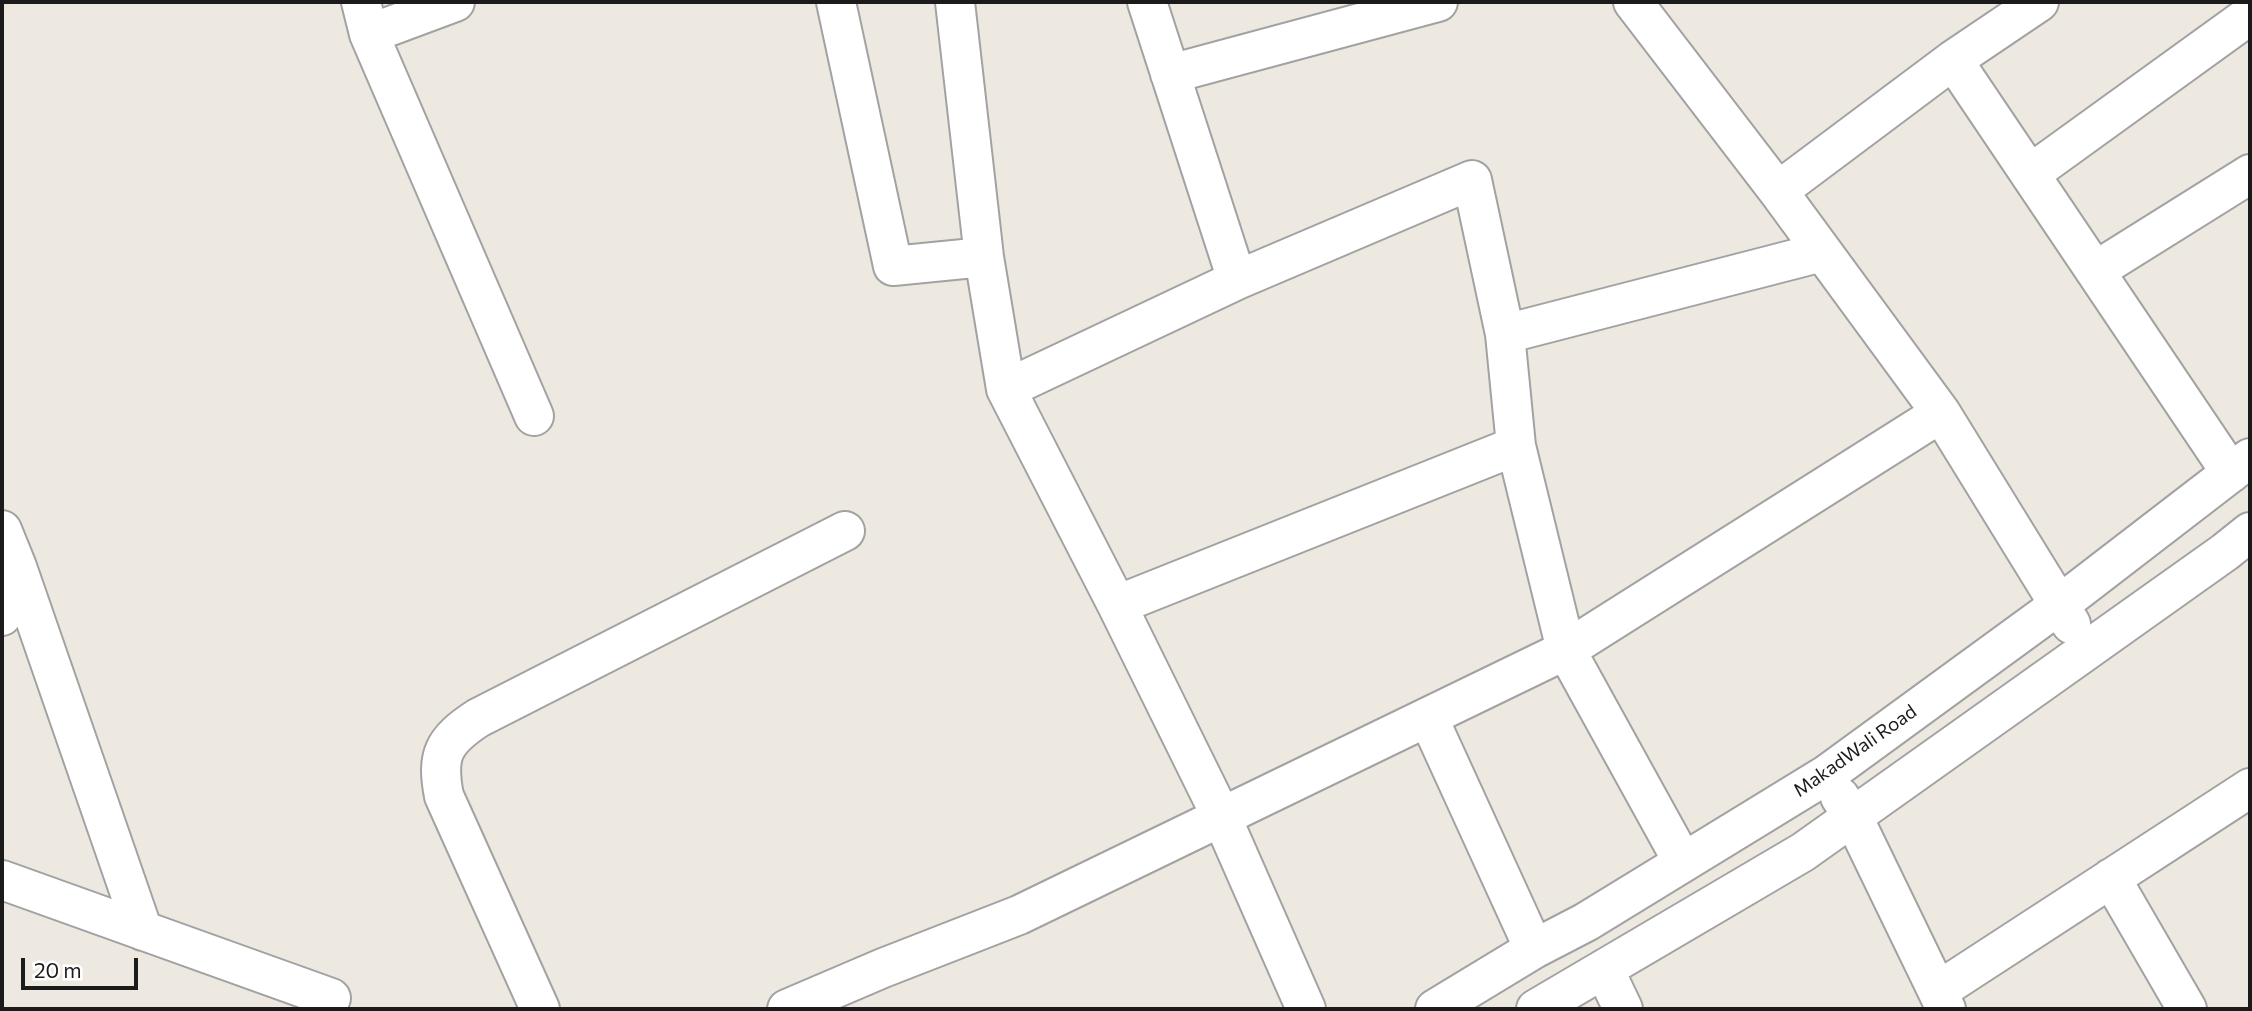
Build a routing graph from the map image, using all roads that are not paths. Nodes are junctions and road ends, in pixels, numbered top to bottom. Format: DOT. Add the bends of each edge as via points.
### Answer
graph roads {
  1 [pos="455,2"];
  2 [pos="836,2"];
  3 [pos="955,2"];
  4 [pos="1147,2"];
  5 [pos="1438,2"];
  6 [pos="1633,2"];
  7 [pos="2039,2"];
  8 [pos="2250,15"];
  9 [pos="365,18"];
  10 [pos="1953,60"];
  11 [pos="1170,74"];
  12 [pos="2030,174"];
  13 [pos="2250,174"];
  14 [pos="1778,191"];
  15 [pos="1822,252"];
  16 [pos="984,257"];
  17 [pos="2095,271"];
  18 [pos="1237,280"];
  19 [pos="1505,334"];
  20 [pos="1006,389"];
  21 [pos="1941,413"];
  22 [pos="534,416"];
  23 [pos="1516,446"];
  24 [pos="2241,466"];
  25 [pos="2,530"];
  26 [pos="845,531"];
  27 [pos="2250,532"];
  28 [pos="17,567"];
  29 [pos="1117,605"];
  30 [pos="2059,605"];
  31 [pos="2,615"];
  32 [pos="1566,650"];
  33 [pos="2087,650"];
  34 [pos="1428,718"];
  35 [pos="1826,775"];
  36 [pos="2250,788"];
  37 [pos="1853,817"];
  38 [pos="1222,818"];
  39 [pos="1683,862"];
  40 [pos="2111,878"];
  41 [pos="2,880"];
  42 [pos="143,931"];
  43 [pos="1534,949"];
  44 [pos="1604,969"];
  45 [pos="331,998"];
  46 [pos="1942,1000"];
  47 [pos="540,1009"];
  48 [pos="787,1009"];
  49 [pos="1306,1009"];
  50 [pos="1435,1009"];
  51 [pos="1536,1009"];
  52 [pos="1623,1009"];
  53 [pos="2187,1009"];
  1 -- 9 [label="street"];
  2 -- 16 [label="street" via="893,266"];
  3 -- 16 [label="street"];
  4 -- 11 [label="street"];
  5 -- 11 [label="street"];
  6 -- 14 [label="street"];
  7 -- 10 [label="street"];
  8 -- 12 [label="street"];
  9 -- 22 [label="street"];
  10 -- 12 [label="street"];
  10 -- 14 [label="street"];
  11 -- 18 [label="street"];
  12 -- 17 [label="street"];
  13 -- 17 [label="street"];
  14 -- 15 [label="street"];
  15 -- 19 [label="street"];
  15 -- 21 [label="street"];
  16 -- 20 [label="street"];
  17 -- 24 [label="street"];
  18 -- 19 [label="street" via="1472,180"];
  18 -- 20 [label="street"];
  19 -- 23 [label="street"];
  20 -- 29 [label="street"];
  21 -- 30 [label="street"];
  21 -- 32 [label="street"];
  23 -- 29 [label="street"];
  23 -- 32 [label="street"];
  24 -- 30 [label="street, MakadWali Road"];
  25 -- 28 [label="street"];
  26 -- 47 [label="street" via="478,719 450,740 439,772 444,796"];
  27 -- 33 [label="street"];
  28 -- 31 [label="street"];
  28 -- 42 [label="street"];
  29 -- 38 [label="street"];
  30 -- 33 [label="street"];
  30 -- 35 [label="street, MakadWali Road"];
  32 -- 34 [label="street"];
  32 -- 39 [label="street"];
  33 -- 37 [label="street"];
  34 -- 38 [label="street"];
  34 -- 43 [label="street"];
  35 -- 37 [label="street"];
  35 -- 39 [label="street, MakadWali Road"];
  36 -- 40 [label="street"];
  37 -- 44 [label="street" via="1803,852"];
  37 -- 46 [label="street"];
  38 -- 48 [label="street" via="1020,915"];
  38 -- 49 [label="street"];
  39 -- 43 [label="street, MakadWali Road"];
  40 -- 46 [label="street"];
  40 -- 53 [label="street"];
  41 -- 42 [label="street"];
  42 -- 45 [label="street"];
  43 -- 50 [label="street, MakadWali Road"];
  44 -- 51 [label="street"];
  44 -- 52 [label="street"];
}
